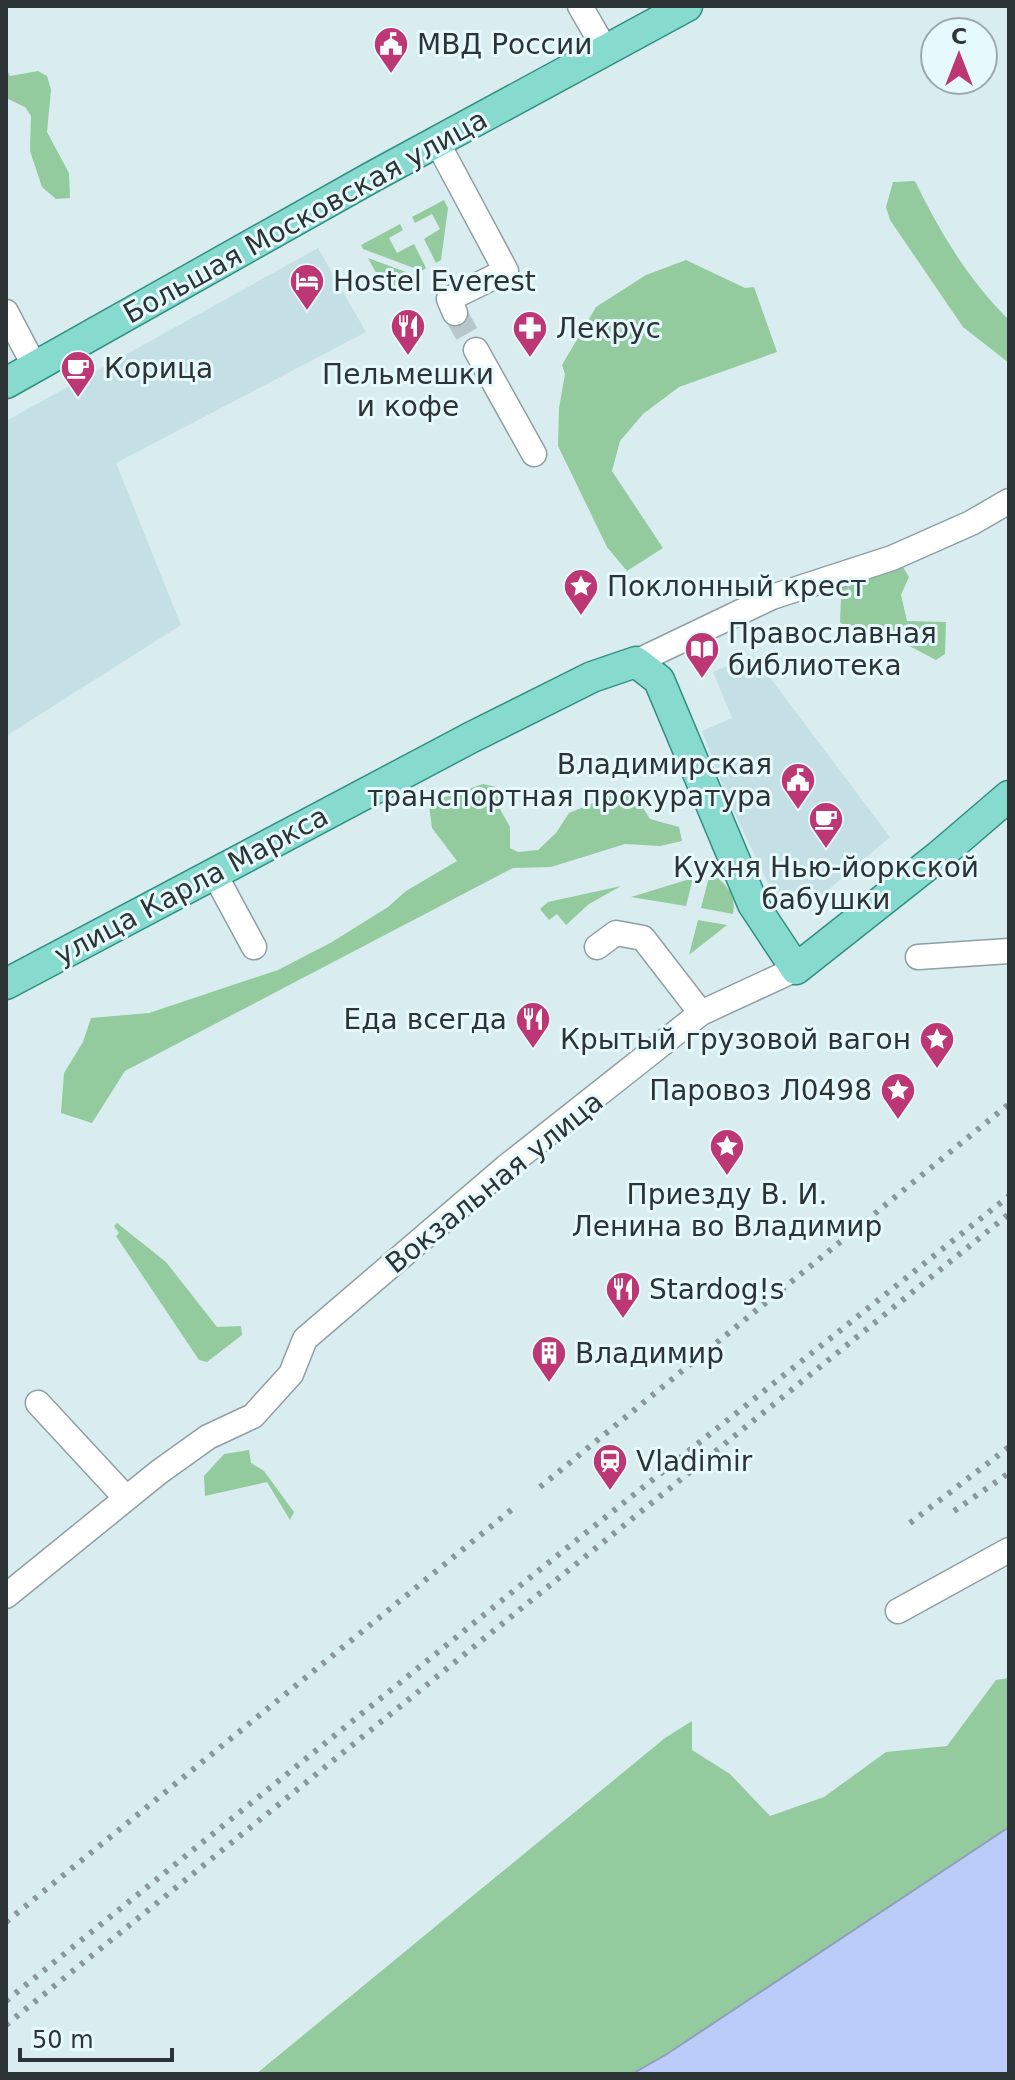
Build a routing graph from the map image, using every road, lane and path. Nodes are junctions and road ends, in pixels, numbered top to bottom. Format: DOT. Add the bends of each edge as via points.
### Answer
graph roads {
  1 [pos="580,6"];
  2 [pos="687,6"];
  3 [pos="606,51"];
  4 [pos="437,142"];
  5 [pos="6,312"];
  6 [pos="455,313"];
  7 [pos="476,350"];
  8 [pos="35,367"];
  9 [pos="6,383"];
  10 [pos="534,454"];
  11 [pos="1009,501"];
  12 [pos="636,662"];
  13 [pos="1009,796"];
  14 [pos="214,873"];
  15 [pos="254,947"];
  16 [pos="597,947"];
  17 [pos="1009,951"];
  18 [pos="918,957"];
  19 [pos="796,969"];
  20 [pos="6,984"];
  21 [pos="701,1013"];
  22 [pos="38,1403"];
  23 [pos="126,1498"];
  24 [pos="1009,1550"];
  25 [pos="6,1596"];
  26 [pos="898,1611"];
  1 -- 3 [label="street"];
  2 -- 3 [label="main road, Большая Московская улица"];
  3 -- 4 [label="main road, Большая Московская улица"];
  4 -- 6 [label="street" via="506,271 449,299"];
  4 -- 8 [label="main road, Большая Московская улица"];
  5 -- 8 [label="street"];
  7 -- 10 [label="street"];
  8 -- 9 [label="main road, Большая Московская улица"];
  11 -- 12 [label="street" via="892,558 772,597"];
  12 -- 14 [label="main road, улица Карла Маркса" via="592,677"];
  12 -- 19 [label="main road" via="659,680 753,904"];
  13 -- 19 [label="main road, Вокзальная улица"];
  14 -- 15 [label="street"];
  14 -- 20 [label="main road, улица Карла Маркса"];
  16 -- 21 [label="street" via="616,933 643,938"];
  17 -- 18 [label="street"];
  19 -- 21 [label="street, Вокзальная улица"];
  21 -- 23 [label="street, Вокзальная улица" via="506,1167 305,1339 291,1374 253,1416 208,1437"];
  22 -- 23 [label="street"];
  23 -- 25 [label="street, Вокзальная улица"];
  24 -- 26 [label="street"];
}
